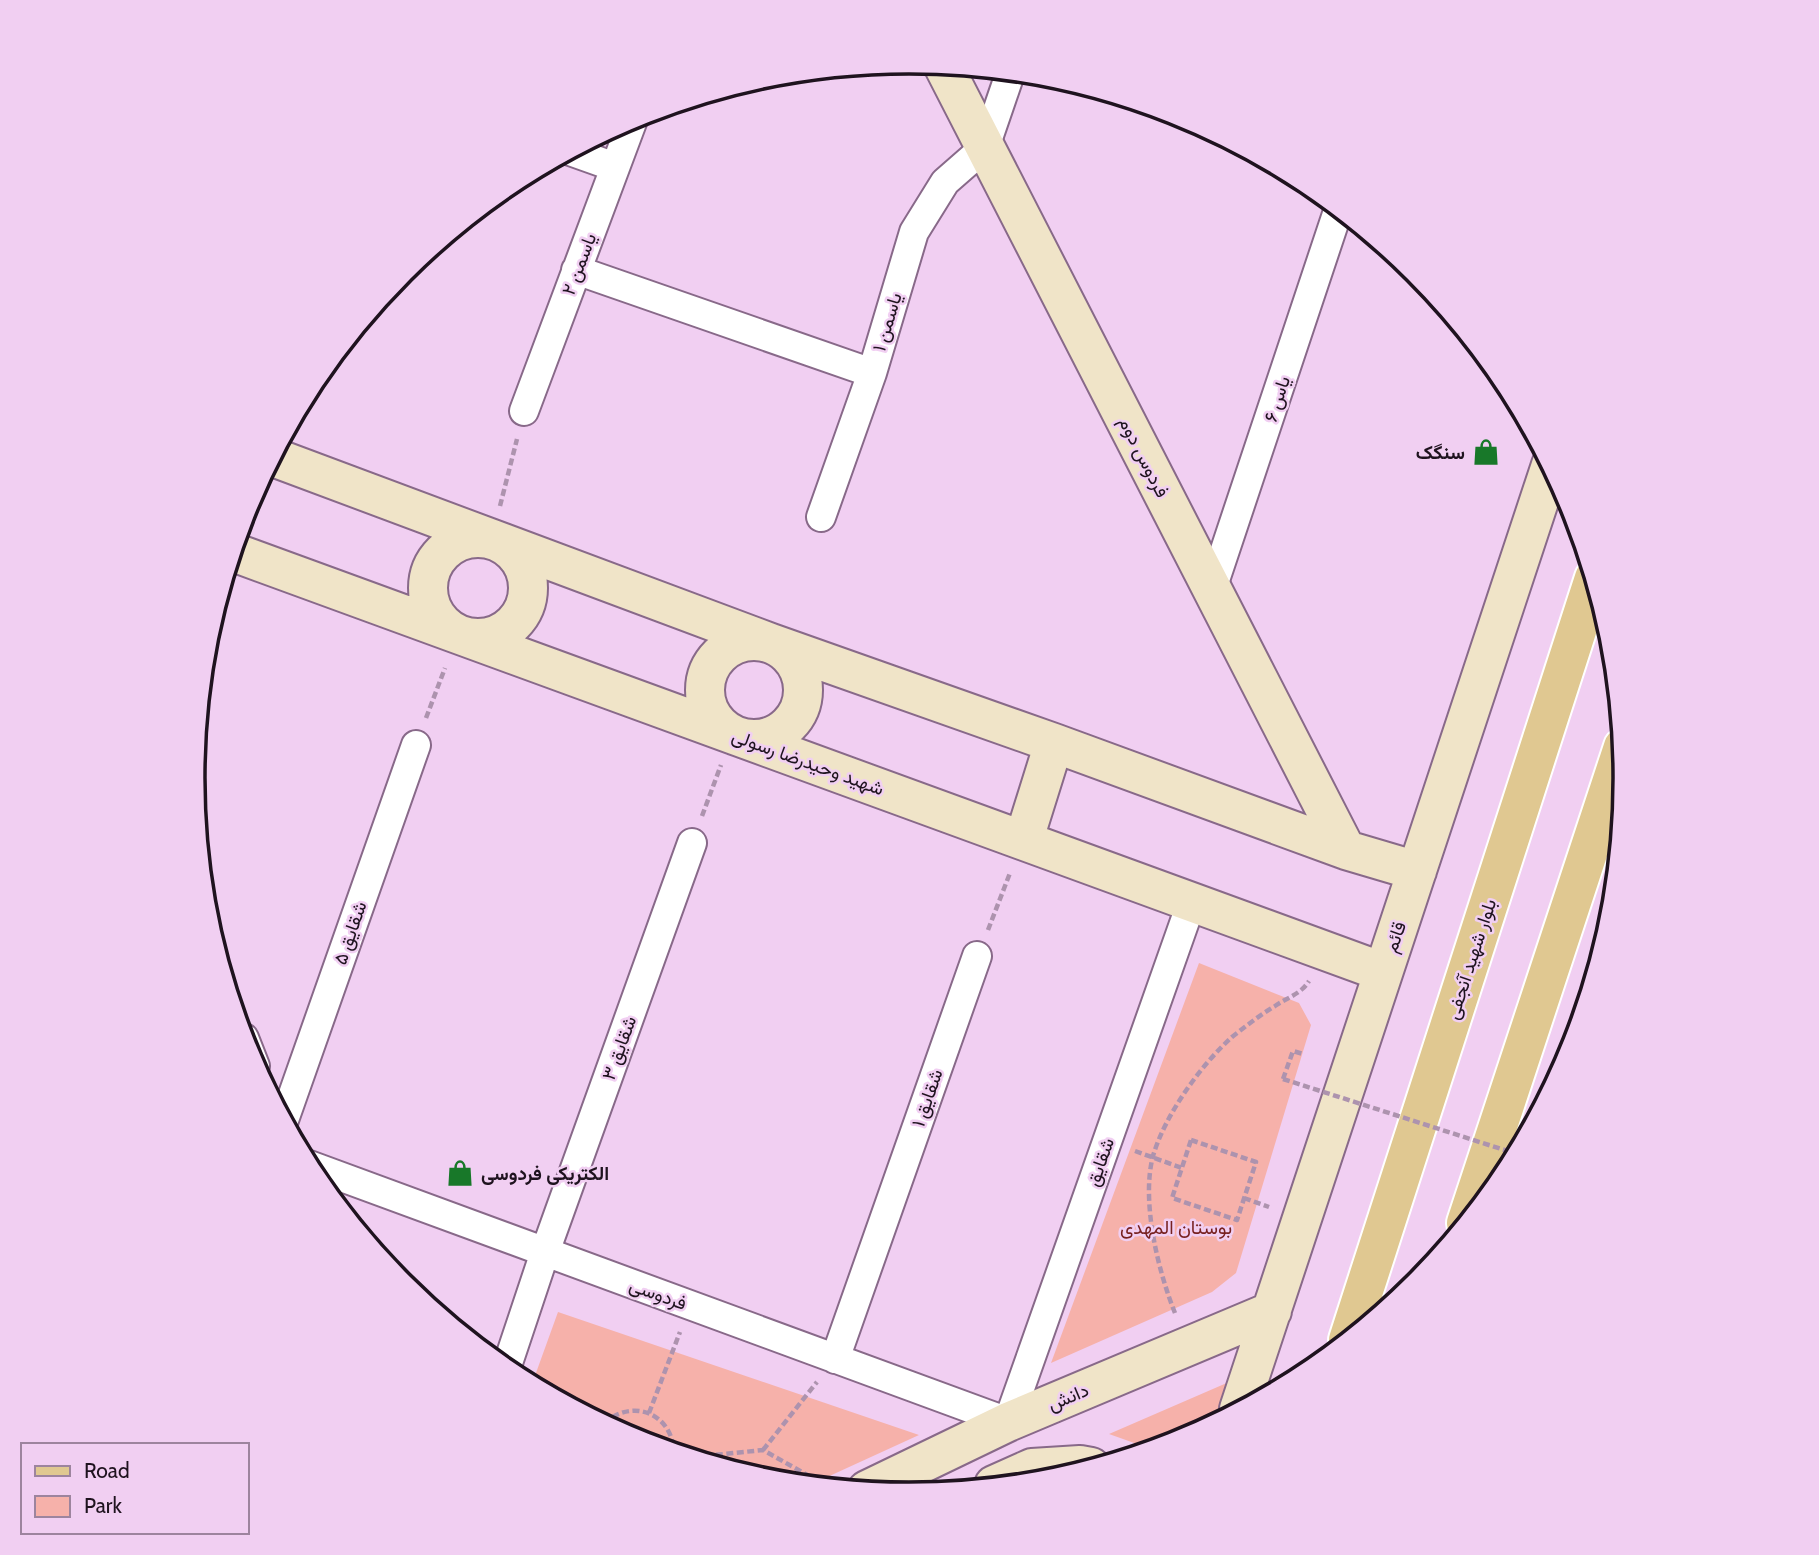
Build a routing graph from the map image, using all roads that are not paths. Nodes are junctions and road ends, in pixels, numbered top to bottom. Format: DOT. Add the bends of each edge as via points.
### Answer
graph roads {
  1 [pos="948,75"];
  2 [pos="1008,81"];
  3 [pos="628,132"];
  4 [pos="985,147"];
  5 [pos="581,155"];
  6 [pos="615,167"];
  7 [pos="1336,217"];
  8 [pos="576,270"];
  9 [pos="872,373"];
  10 [pos="524,411"];
  11 [pos="281,460"];
  12 [pos="1546,477"];
  13 [pos="821,517"];
  14 [pos="491,539"];
  15 [pos="242,555"];
  16 [pos="1212,589"];
  17 [pos="1589,593"];
  18 [pos="458,635"];
  19 [pos="771,643"];
  20 [pos="732,735"];
  21 [pos="1054,743"];
  22 [pos="416,746"];
  23 [pos="1614,775"];
  24 [pos="1024,839"];
  25 [pos="692,843"];
  26 [pos="1346,850"];
  27 [pos="1417,871"];
  28 [pos="1192,901"];
  29 [pos="977,956"];
  30 [pos="1383,972"];
  31 [pos="288,1108"];
  32 [pos="326,1171"];
  33 [pos="1475,1197"];
  34 [pos="545,1252"];
  35 [pos="1272,1311"];
  36 [pos="1353,1324"];
  37 [pos="510,1357"];
  38 [pos="835,1359"];
  39 [pos="1243,1397"];
  40 [pos="1008,1422"];
  41 [pos="1053,1467"];
  42 [pos="1032,1468"];
  43 [pos="1024,1471"];
  44 [pos="886,1481"];
  1 -- 4 [label="street, فردوس دوم"];
  2 -- 4 [label="street"];
  3 -- 6 [label="street, یاسمن ۲"];
  4 -- 9 [label="street, یاسمن ۱" via="945,182 914,232"];
  4 -- 16 [label="street, فردوس دوم"];
  5 -- 6 [label="street"];
  6 -- 8 [label="street, یاسمن ۲"];
  7 -- 16 [label="street, یاس ۶"];
  8 -- 9 [label="street"];
  8 -- 10 [label="street, یاسمن ۲"];
  9 -- 13 [label="street, یاسمن ۱"];
  11 -- 14 [label="street"];
  12 -- 27 [label="street, قائم"];
  14 -- 18 [label="street" via="474,537 444,550 428,579 433,612"];
  14 -- 18 [label="street" via="519,558 529,589 526,605 518,620 498,635 474,639"];
  14 -- 19 [label="street"];
  15 -- 18 [label="street, شهید وحیدرضا رسولی"];
  16 -- 26 [label="street, فردوس دوم"];
  17 -- 36 [label="main road, بلوار شهید آنجفی"];
  18 -- 20 [label="street, شهید وحیدرضا رسولی"];
  19 -- 20 [label="street" via="738,642 723,650 705,678 709,711"];
  19 -- 20 [label="street" via="796,663 802,678 799,709 779,733 748,739"];
  19 -- 21 [label="street"];
  20 -- 24 [label="street, شهید وحیدرضا رسولی"];
  21 -- 24 [label="street"];
  21 -- 26 [label="street"];
  22 -- 31 [label="street, شقایق ۵"];
  23 -- 33 [label="main road"];
  24 -- 28 [label="street, شهید وحیدرضا رسولی"];
  25 -- 34 [label="street, شقایق ۳"];
  26 -- 27 [label="street"];
  27 -- 30 [label="street, قائم"];
  28 -- 30 [label="street, شهید وحیدرضا رسولی"];
  28 -- 40 [label="street, شقایق"];
  29 -- 38 [label="street, شقایق ۱"];
  30 -- 35 [label="street, قائم"];
  32 -- 34 [label="street, فردوسی"];
  34 -- 37 [label="street, شقایق ۳"];
  34 -- 38 [label="street, فردوسی"];
  35 -- 39 [label="street, قائم"];
  35 -- 40 [label="street, دانش"];
  38 -- 40 [label="street, فردوسی"];
  40 -- 42 [label="street"];
  40 -- 44 [label="street, دانش"];
  41 -- 42 [label="street"];
  42 -- 43 [label="street"];
}
